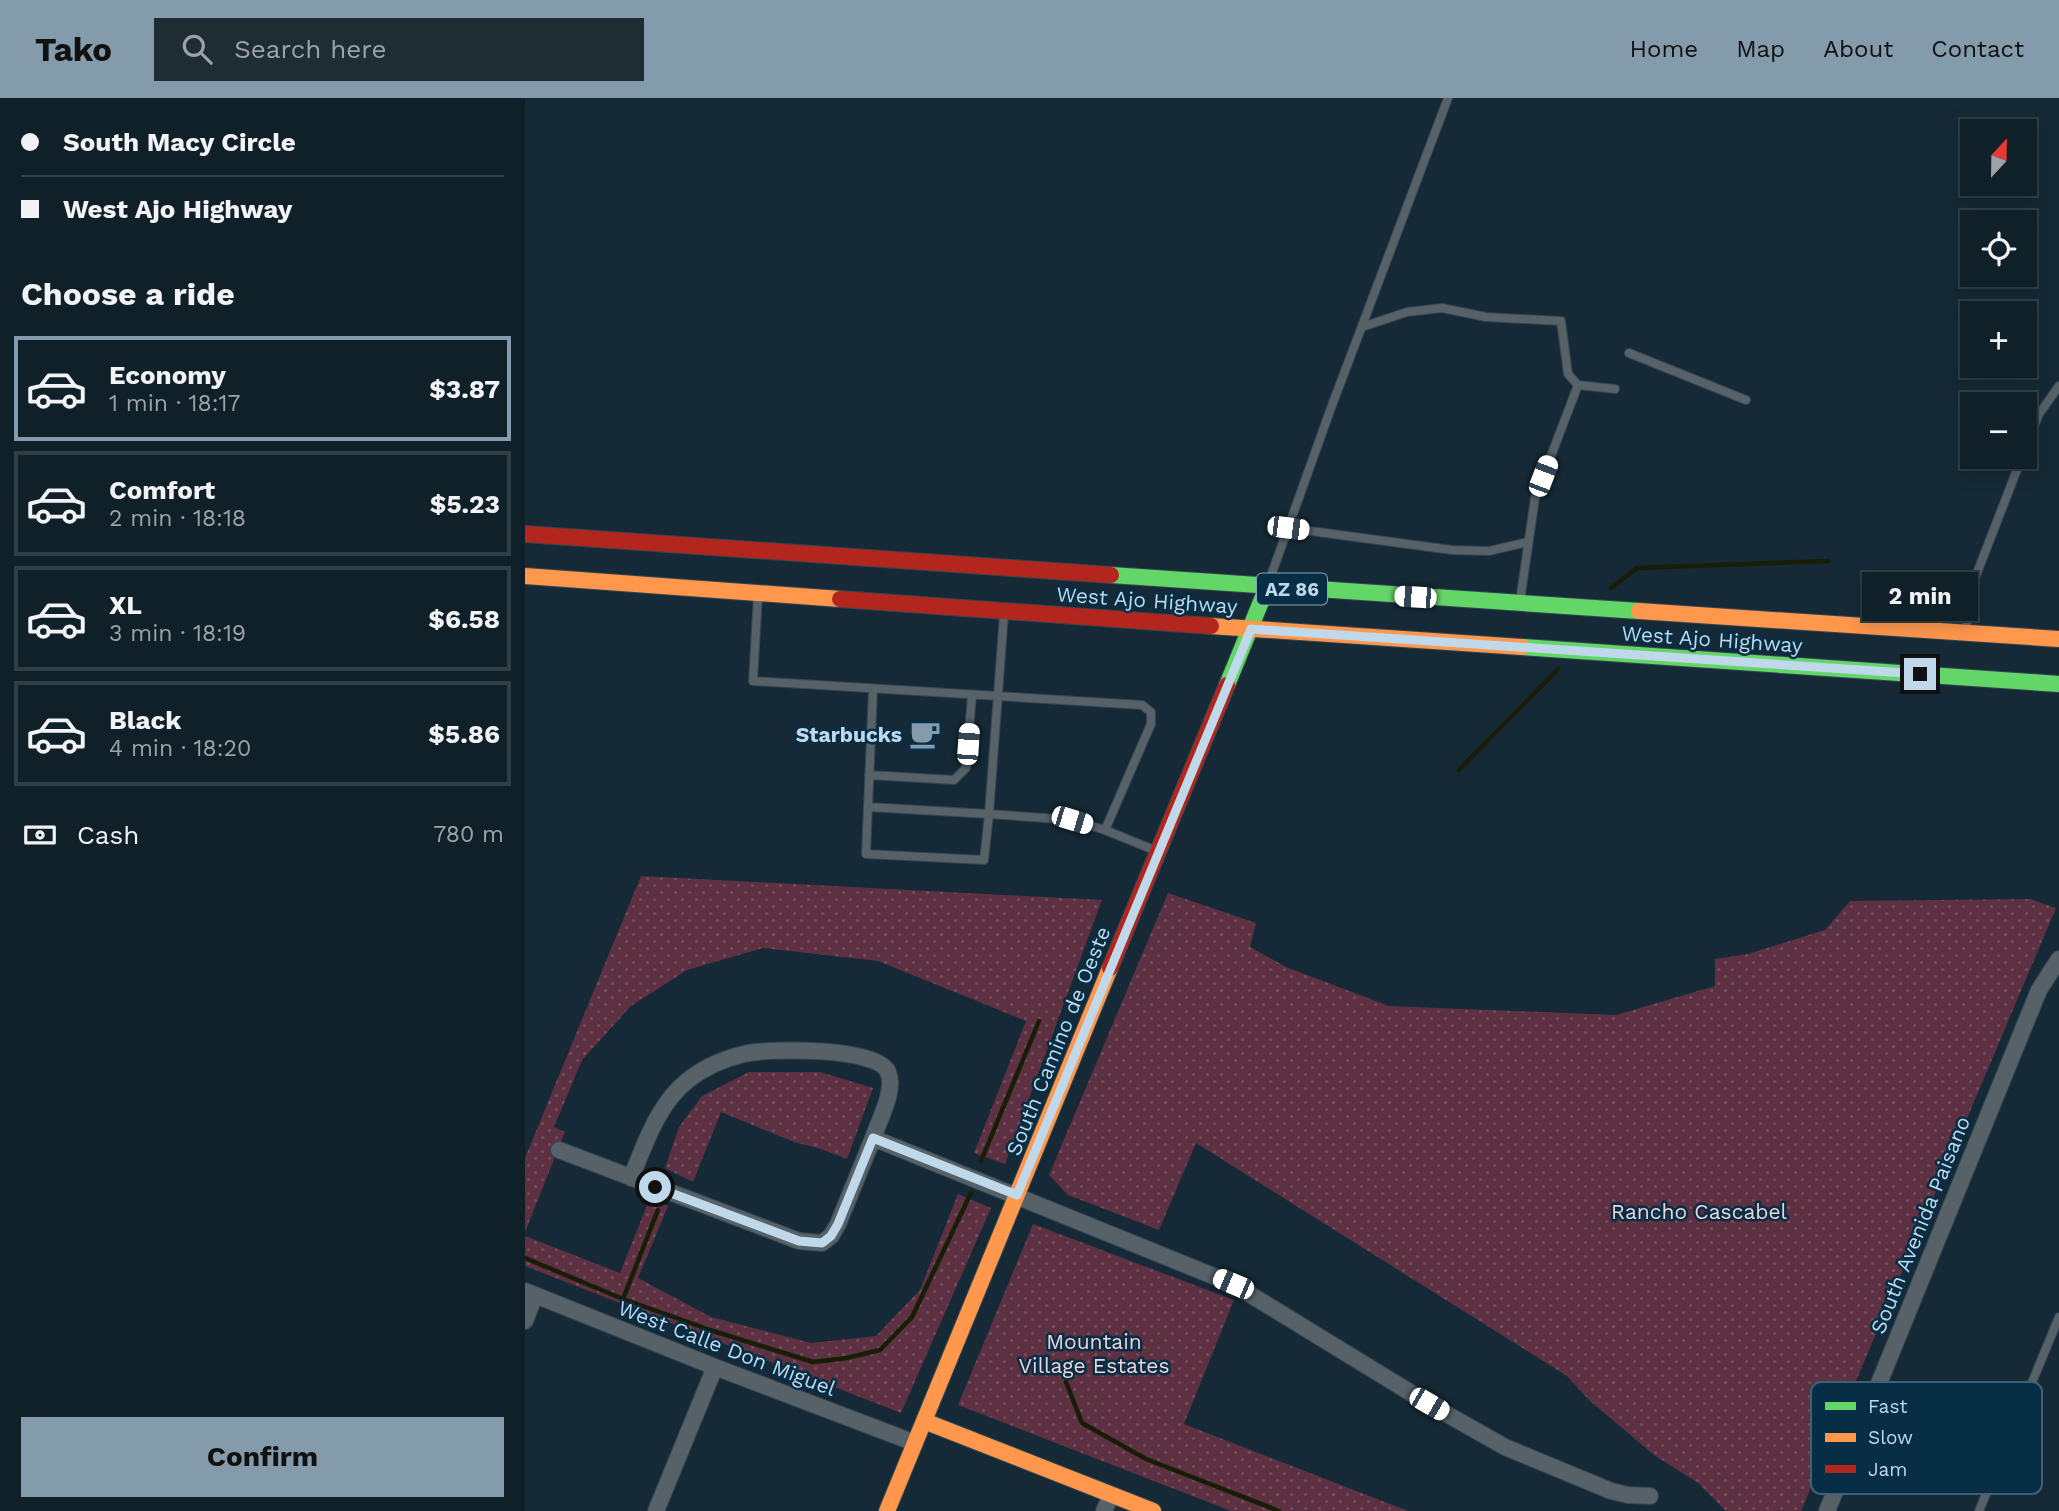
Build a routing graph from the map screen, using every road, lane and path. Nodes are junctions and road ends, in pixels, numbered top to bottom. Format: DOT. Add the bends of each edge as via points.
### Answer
graph roads {
  1 [pos="1448,98"];
  2 [pos="1362,327"];
  3 [pos="1629,353"];
  4 [pos="1578,385"];
  5 [pos="2059,386"];
  6 [pos="1615,389"];
  7 [pos="1746,400"];
  8 [pos="2037,419"];
  9 [pos="2017,469"];
  10 [pos="1288,528"];
  11 [pos="525,534"];
  12 [pos="1528,542"];
  13 [pos="525,576"];
  14 [pos="1268,587"];
  15 [pos="758,593"];
  16 [pos="1520,604"];
  17 [pos="1004,611"];
  18 [pos="1251,629"];
  19 [pos="1966,633"];
  20 [pos="2059,639"];
  21 [pos="2059,684"];
  22 [pos="873,689"];
  23 [pos="972,695"];
  24 [pos="996,696"];
  25 [pos="869,775"];
  26 [pos="868,807"];
  27 [pos="989,814"];
  28 [pos="1105,830"];
  29 [pos="1159,852"];
  30 [pos="2059,959"];
  31 [pos="873,1138"];
  32 [pos="559,1150"];
  33 [pos="631,1178"];
  34 [pos="1017,1195"];
  35 [pos="530,1293"];
  36 [pos="2059,1317"];
  37 [pos="525,1321"];
  38 [pos="715,1367"];
  39 [pos="1879,1382"];
  40 [pos="2032,1382"];
  41 [pos="924,1421"];
  42 [pos="915,1443"];
  43 [pos="1111,1494"];
  44 [pos="1834,1494"];
  45 [pos="1986,1494"];
  46 [pos="1650,1496"];
  47 [pos="656,1511"];
  48 [pos="887,1511"];
  49 [pos="1104,1511"];
  50 [pos="1153,1511"];
  51 [pos="1827,1511"];
  52 [pos="1979,1511"];
  1 -- 2 [label="lane"];
  2 -- 4 [label="lane" via="1407,312 1442,308 1486,317 1561,321 1568,374"];
  2 -- 10 [label="lane"];
  3 -- 7 [label="lane"];
  4 -- 6 [label="lane"];
  4 -- 12 [label="lane" via="1535,498"];
  5 -- 8 [label="lane"];
  9 -- 19 [label="lane" via="1970,591"];
  10 -- 12 [label="lane" via="1452,550 1489,551"];
  10 -- 14 [label="lane"];
  11 -- 14 [label="main road, West Ajo Highway / AZ 86"];
  12 -- 16 [label="lane"];
  13 -- 15 [label="main road, West Ajo Highway / AZ 86"];
  14 -- 16 [label="main road, West Ajo Highway / AZ 86"];
  14 -- 18 [label="main road, South Camino de Oeste"];
  15 -- 17 [label="main road, West Ajo Highway / AZ 86"];
  15 -- 22 [label="lane" via="753,681"];
  16 -- 19 [label="main road, West Ajo Highway / AZ 86"];
  17 -- 18 [label="main road, West Ajo Highway / AZ 86"];
  17 -- 24 [label="lane"];
  18 -- 21 [label="main road, West Ajo Highway / AZ 86"];
  18 -- 29 [label="main road, South Camino de Oeste"];
  19 -- 20 [label="main road, West Ajo Highway / AZ 86"];
  22 -- 23 [label="lane"];
  22 -- 25 [label="lane"];
  23 -- 24 [label="lane"];
  23 -- 25 [label="lane" via="966,768 954,780"];
  24 -- 27 [label="lane"];
  24 -- 28 [label="lane" via="1142,705 1151,712"];
  25 -- 26 [label="lane"];
  26 -- 27 [label="lane"];
  26 -- 27 [label="lane" via="866,854 984,860"];
  27 -- 28 [label="lane" via="1072,820"];
  28 -- 29 [label="lane"];
  29 -- 34 [label="main road, South Camino de Oeste"];
  30 -- 39 [label="street, South Avenida Paisano" via="2039,990"];
  31 -- 33 [label="street" via="838,1224 822,1243 799,1241"];
  31 -- 33 [label="street" via="890,1089 892,1066 864,1057 747,1053 715,1062 685,1082 661,1111"];
  31 -- 34 [label="street"];
  32 -- 33 [label="street"];
  34 -- 41 [label="main road, South Camino de Oeste"];
  34 -- 46 [label="street" via="1233,1284 1505,1447 1611,1491"];
  35 -- 37 [label="street"];
  35 -- 38 [label="street, West Calle Don Miguel"];
  36 -- 40 [label="lane"];
  38 -- 42 [label="street, West Calle Don Miguel"];
  38 -- 47 [label="street"];
  41 -- 42 [label="main road, South Camino de Oeste"];
  41 -- 43 [label="main road"];
  42 -- 48 [label="main road, South Camino de Oeste"];
  43 -- 49 [label="street"];
  43 -- 50 [label="main road"];
  44 -- 51 [label="street, South Avenida Paisano"];
  45 -- 52 [label="lane"];
}
